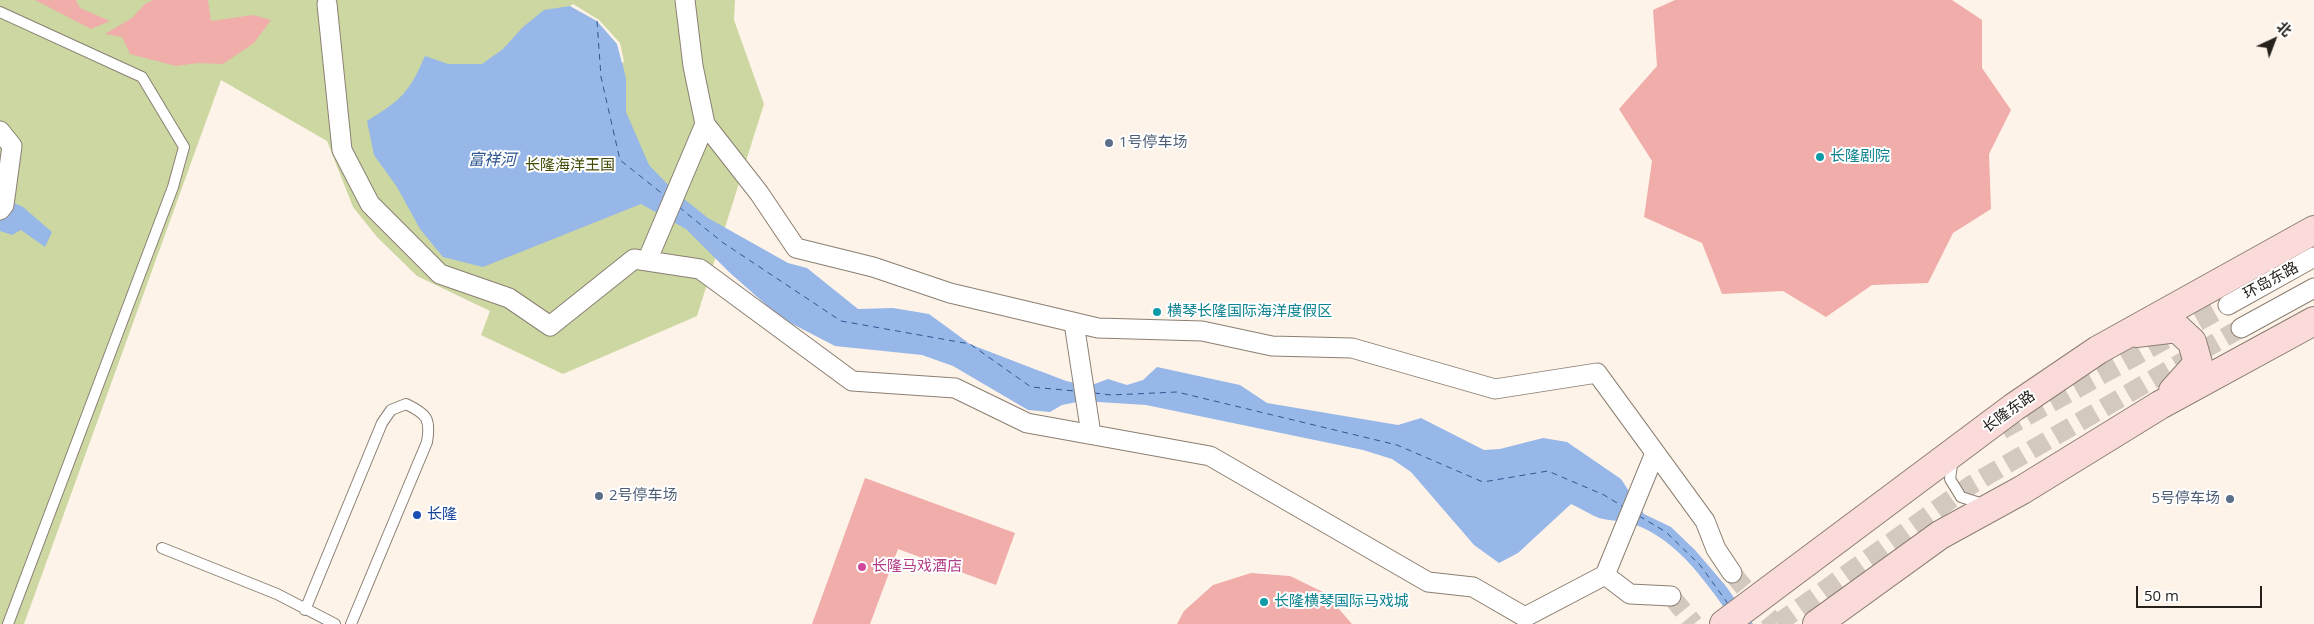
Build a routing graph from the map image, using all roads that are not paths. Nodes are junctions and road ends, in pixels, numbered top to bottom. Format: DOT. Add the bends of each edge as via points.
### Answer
graph roads {
  1 [pos="685,0"];
  2 [pos="326,1"];
  3 [pos="0,12"];
  4 [pos="705,124"];
  5 [pos="0,131"];
  6 [pos="0,210"];
  7 [pos="2314,230"];
  8 [pos="2314,257"];
  9 [pos="648,261"];
  10 [pos="2314,288"];
  11 [pos="2228,305"];
  12 [pos="2314,321"];
  13 [pos="1074,323"];
  14 [pos="2241,328"];
  15 [pos="2123,334"];
  16 [pos="2160,405"];
  17 [pos="1091,434"];
  18 [pos="1979,434"];
  19 [pos="1655,453"];
  20 [pos="2001,500"];
  21 [pos="162,548"];
  22 [pos="1732,573"];
  23 [pos="1605,575"];
  24 [pos="1671,596"];
  25 [pos="305,610"];
  26 [pos="6,622"];
  27 [pos="335,624"];
  28 [pos="351,624"];
  29 [pos="1724,624"];
  30 [pos="1817,624"];
  1 -- 4 [label="street" via="693,66"];
  2 -- 9 [label="street" via="342,150 370,204 440,274 509,298 550,326 634,259"];
  3 -- 26 [label="lane" via="142,77 184,147 173,187"];
  4 -- 9 [label="street"];
  4 -- 13 [label="street" via="759,193 796,248 873,267 950,293"];
  5 -- 6 [label="street" via="12,146 4,205"];
  7 -- 15 [label="main road, 长隆东路"];
  8 -- 11 [label="street, 环岛东路"];
  9 -- 17 [label="street" via="700,269 852,380 955,388 1027,423"];
  10 -- 14 [label="street, 环岛东路"];
  12 -- 16 [label="main road"];
  13 -- 17 [label="street"];
  13 -- 19 [label="street" via="1098,328 1202,331 1272,346 1352,348 1494,390 1597,372"];
  15 -- 16 [label="main road" via="2177,328 2192,342 2198,363"];
  15 -- 18 [label="main road, 长隆东路"];
  16 -- 20 [label="main road"];
  17 -- 23 [label="street" via="1210,456 1428,582 1473,587 1525,617"];
  18 -- 20 [label="lane" via="1953,458 1950,479 1961,497 1980,505"];
  18 -- 29 [label="main road, 长隆东路"];
  19 -- 22 [label="street" via="1705,521 1716,549"];
  19 -- 23 [label="street"];
  20 -- 30 [label="main road" via="1940,535"];
  21 -- 25 [label="lane" via="277,594"];
  23 -- 24 [label="street" via="1630,594"];
  25 -- 27 [label="lane"];
  25 -- 28 [label="lane" via="382,423 391,410 406,404 422,411 430,424 427,442"];
}
